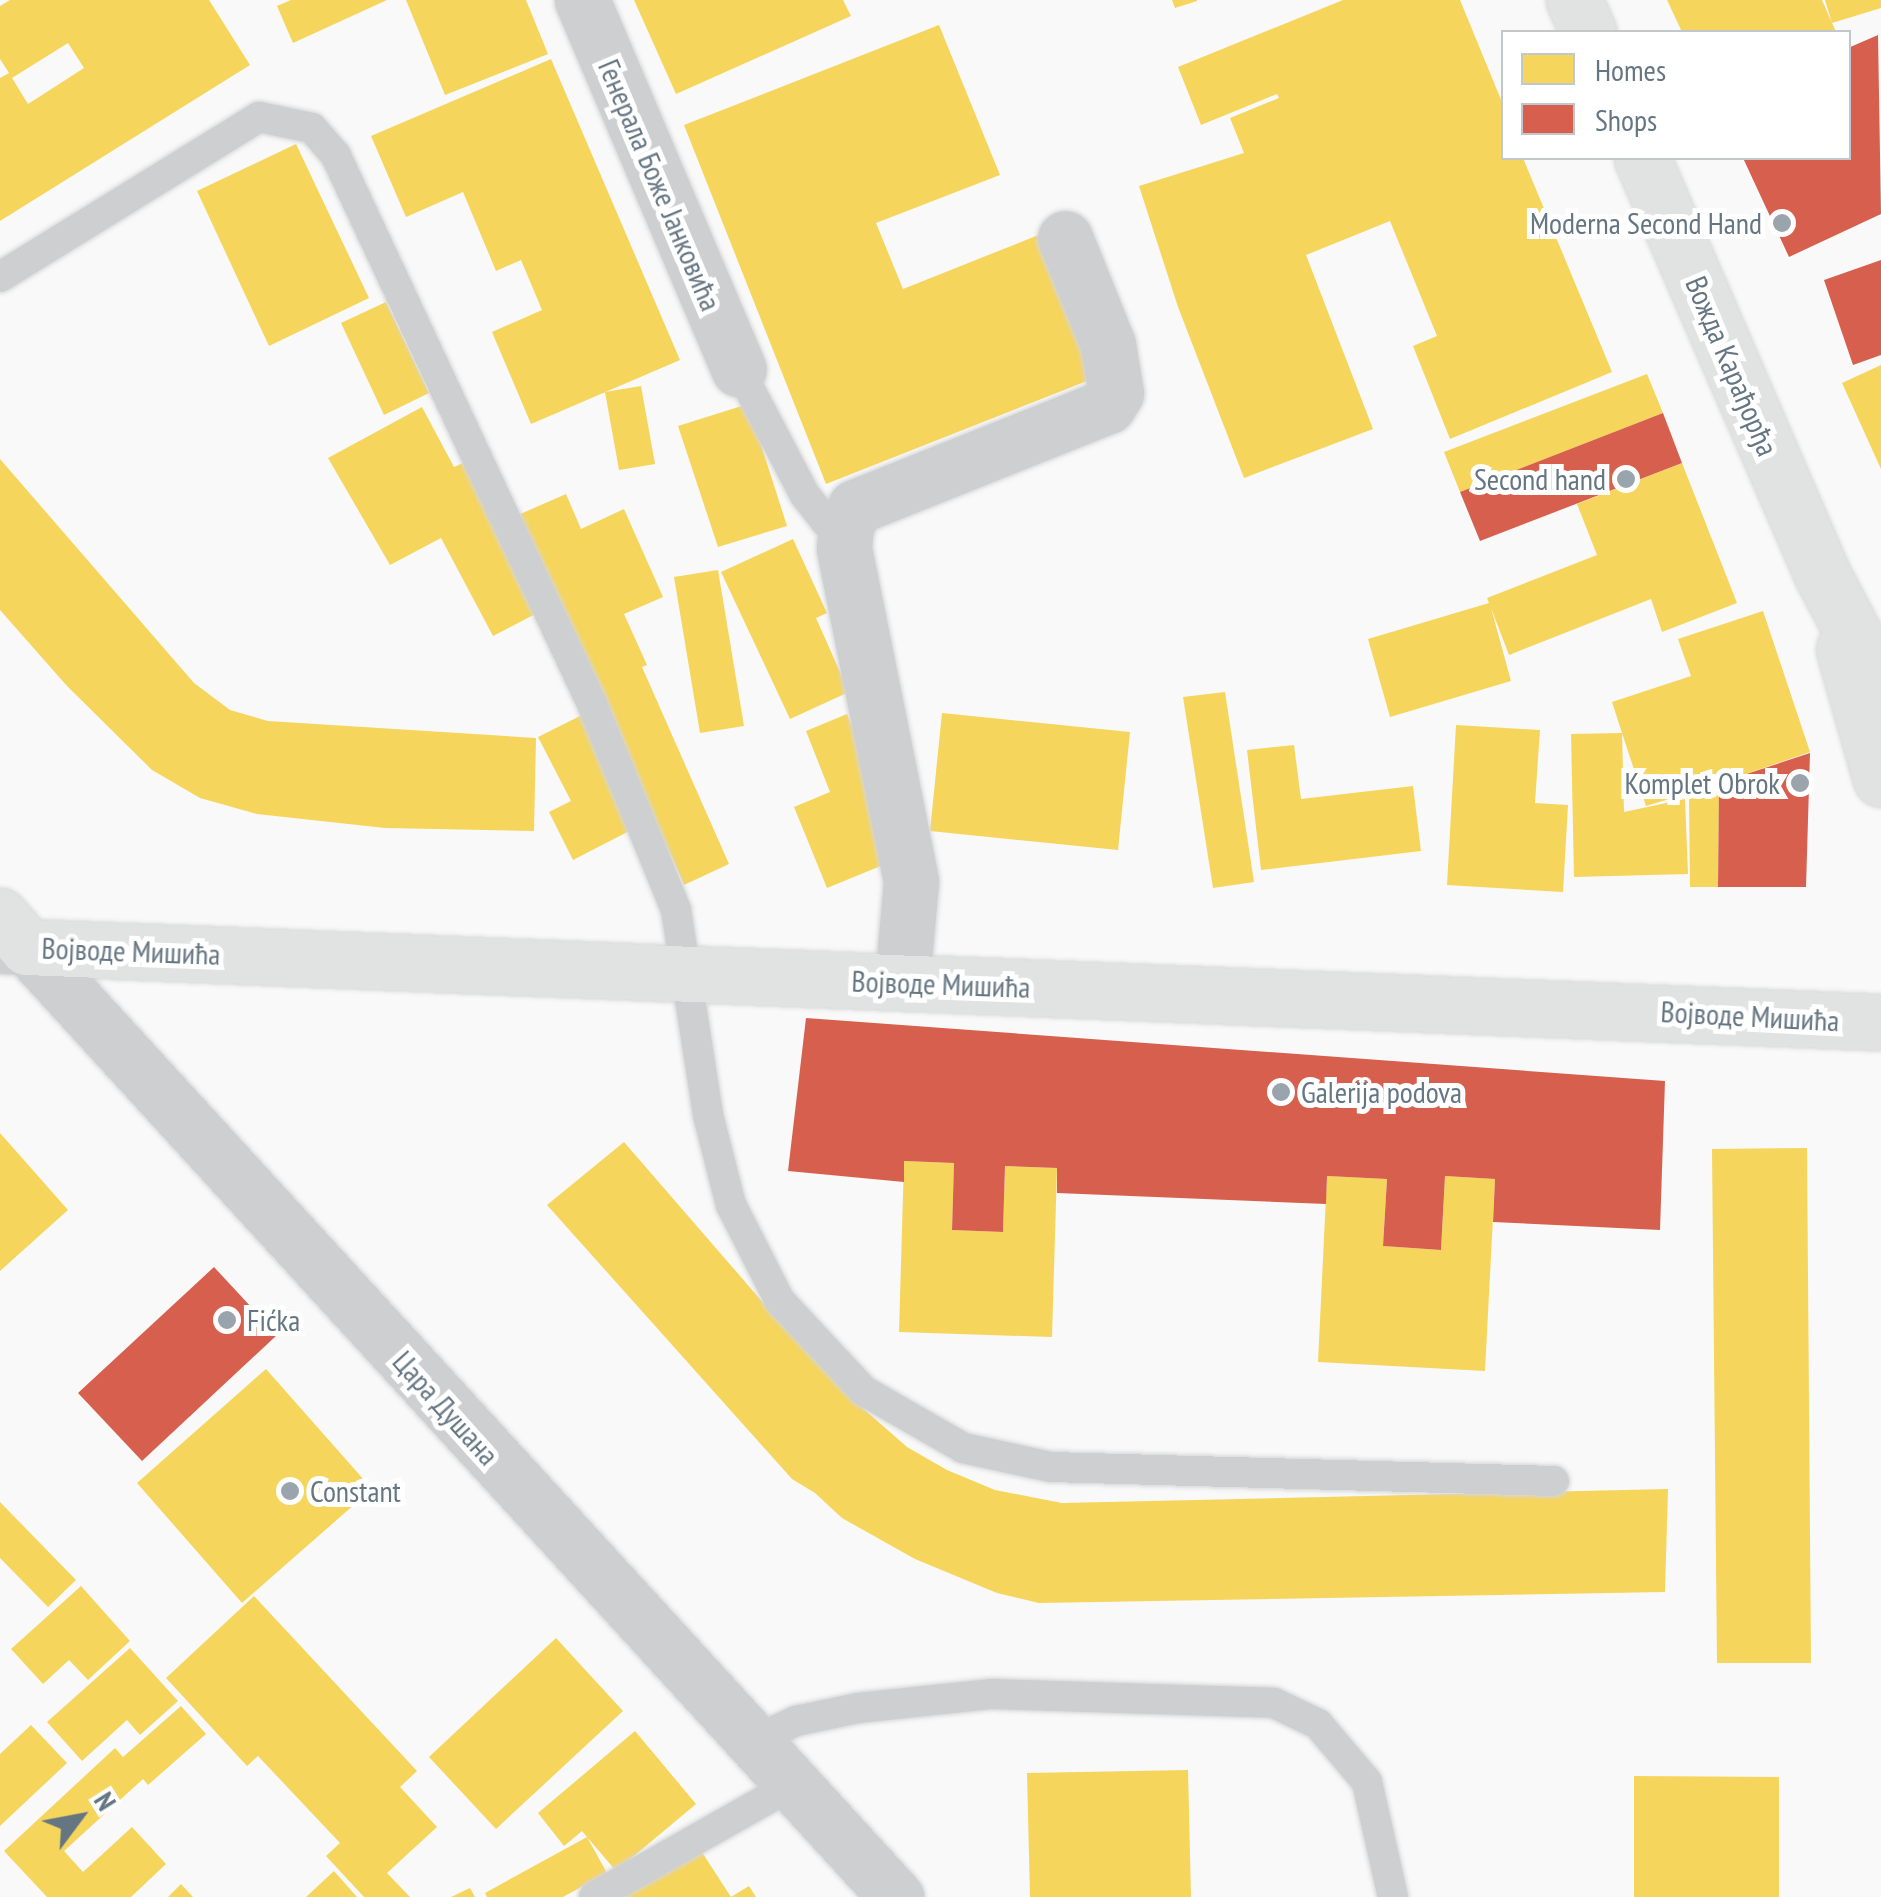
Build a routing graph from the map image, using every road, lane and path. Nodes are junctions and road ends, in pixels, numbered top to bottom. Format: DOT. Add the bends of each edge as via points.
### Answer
graph roads {
  1 [pos="582,0"];
  2 [pos="1574,0"];
  3 [pos="1587,30"];
  4 [pos="1643,160"];
  5 [pos="1066,238"];
  6 [pos="0,277"];
  7 [pos="739,369"];
  8 [pos="846,525"];
  9 [pos="1822,574"];
  10 [pos="1881,687"];
  11 [pos="1881,778"];
  12 [pos="9,936"];
  13 [pos="686,974"];
  14 [pos="902,982"];
  15 [pos="1881,1022"];
  16 [pos="1554,1481"];
  17 [pos="750,1742"];
  18 [pos="792,1785"];
  19 [pos="594,1897"];
  20 [pos="896,1897"];
  21 [pos="1392,1897"];
  1 -- 7 [label="street, Генерала Боже Јанковића"];
  2 -- 3 [label="street"];
  4 -- 9 [label="street, Вожда Карађорђа"];
  5 -- 8 [label="street" via="1108,345 1116,393 1108,406 855,507"];
  6 -- 13 [label="lane" via="258,117 312,128 336,156 592,704 676,910"];
  7 -- 8 [label="lane" via="804,495 826,522"];
  8 -- 14 [label="street" via="844,548 911,881"];
  9 -- 10 [label="street, Вожда Карађорђа"];
  9 -- 11 [label="street, Вожда Карађорђа"];
  12 -- 13 [label="street, Војводе Мишића"];
  12 -- 17 [label="street, Цара Душана"];
  13 -- 14 [label="street, Војводе Мишића"];
  13 -- 16 [label="lane" via="708,1116 732,1205 780,1301 864,1390 897,1410 964,1448 1050,1467"];
  14 -- 15 [label="street, Војводе Мишића"];
  17 -- 18 [label="street, Цара Душана"];
  17 -- 21 [label="lane" via="796,1720 992,1694 1274,1703 1318,1724 1367,1782"];
  18 -- 19 [label="lane"];
  18 -- 20 [label="street, Цара Душана"];
}
